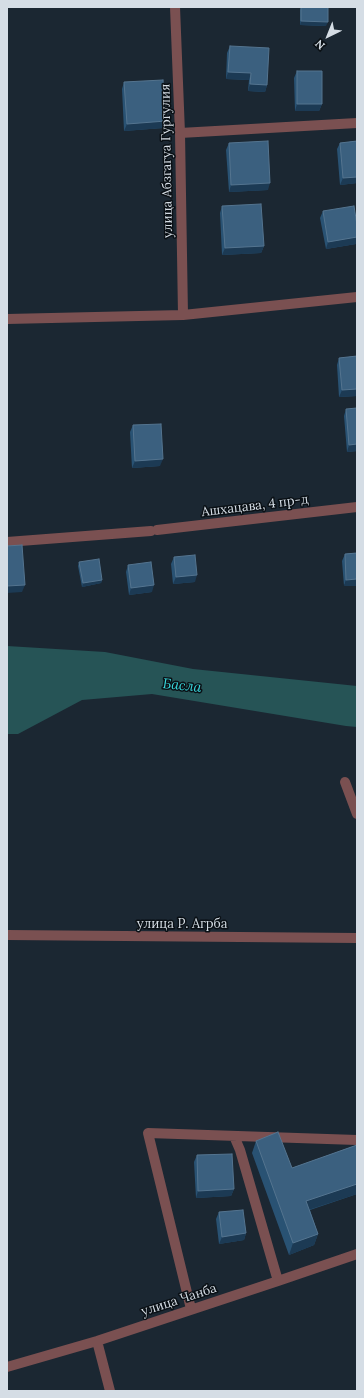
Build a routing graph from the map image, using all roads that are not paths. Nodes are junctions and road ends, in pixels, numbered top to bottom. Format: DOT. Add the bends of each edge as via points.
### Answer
graph roads {
  1 [pos="175,7"];
  2 [pos="357,123"];
  3 [pos="180,133"];
  4 [pos="357,297"];
  5 [pos="183,315"];
  6 [pos="7,319"];
  7 [pos="357,507"];
  8 [pos="7,542"];
  9 [pos="346,782"];
  10 [pos="357,814"];
  11 [pos="7,935"];
  12 [pos="357,938"];
  13 [pos="234,1136"];
  14 [pos="357,1140"];
  15 [pos="357,1254"];
  16 [pos="278,1281"];
  17 [pos="191,1309"];
  18 [pos="97,1341"];
  19 [pos="7,1366"];
  20 [pos="110,1391"];
  1 -- 3 [label="street, улица Абзгагуа Гургулия"];
  2 -- 3 [label="street"];
  3 -- 5 [label="street, улица Абзгагуа Гургулия"];
  4 -- 5 [label="street"];
  5 -- 6 [label="street"];
  7 -- 8 [label="street, Ашхацава, 4 пр-д" via="154,530"];
  9 -- 10 [label="street"];
  11 -- 12 [label="street, улица Р. Агрба"];
  13 -- 14 [label="street"];
  13 -- 16 [label="street"];
  13 -- 17 [label="street" via="148,1132"];
  15 -- 16 [label="street, улица Чанба"];
  16 -- 17 [label="street, улица Чанба"];
  17 -- 18 [label="street, улица Чанба"];
  18 -- 19 [label="street, улица Чанба"];
  18 -- 20 [label="street"];
}
